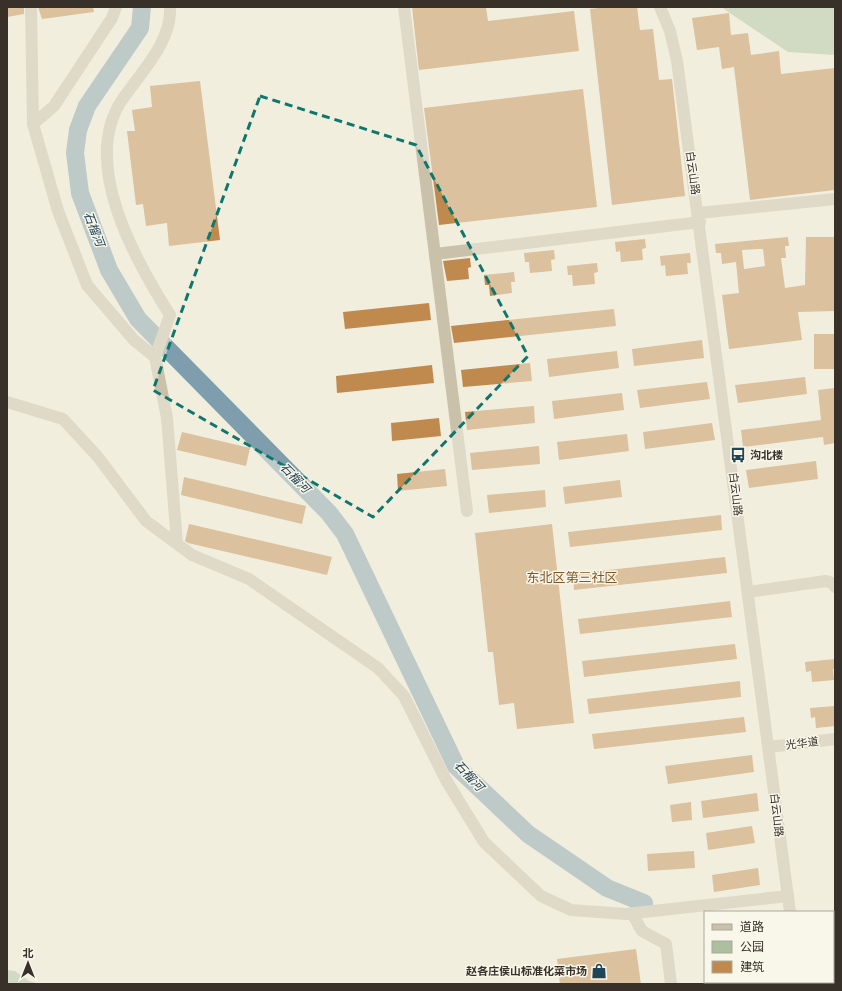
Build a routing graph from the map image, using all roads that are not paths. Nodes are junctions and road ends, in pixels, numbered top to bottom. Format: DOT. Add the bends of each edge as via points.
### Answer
graph roads {
  1 [pos="31,7"];
  2 [pos="116,7"];
  3 [pos="170,7"];
  4 [pos="404,7"];
  5 [pos="660,7"];
  6 [pos="33,124"];
  7 [pos="835,198"];
  8 [pos="699,217"];
  9 [pos="435,254"];
  10 [pos="156,355"];
  11 [pos="7,402"];
  12 [pos="467,511"];
  13 [pos="177,543"];
  14 [pos="835,587"];
  15 [pos="748,592"];
  16 [pos="835,739"];
  17 [pos="768,747"];
  18 [pos="788,896"];
  19 [pos="718,908"];
  20 [pos="790,911"];
  21 [pos="632,913"];
  22 [pos="671,984"];
  1 -- 6 [label="street"];
  2 -- 6 [label="street" via="112,18 54,106"];
  3 -- 10 [label="street" via="171,16 162,41 121,101 112,122 107,171 112,194 130,245 170,315"];
  4 -- 9 [label="street"];
  5 -- 8 [label="street, 白云山路" via="670,31 677,61"];
  6 -- 10 [label="street" via="58,211 87,285 134,340"];
  7 -- 8 [label="street"];
  8 -- 9 [label="street"];
  8 -- 15 [label="street, 白云山路"];
  9 -- 12 [label="street"];
  10 -- 13 [label="street" via="167,418"];
  11 -- 13 [label="street" via="63,419 98,457 146,521"];
  13 -- 21 [label="street" via="192,554 250,579 378,668 404,696 446,780 484,842 541,896 571,910"];
  14 -- 15 [label="street" via="826,581"];
  15 -- 17 [label="street, 白云山路"];
  16 -- 17 [label="street, 光华道"];
  17 -- 18 [label="street, 白云山路"];
  18 -- 19 [label="street"];
  18 -- 20 [label="street, 白云山路"];
  19 -- 21 [label="street"];
  21 -- 22 [label="street" via="642,931 666,944"];
}
